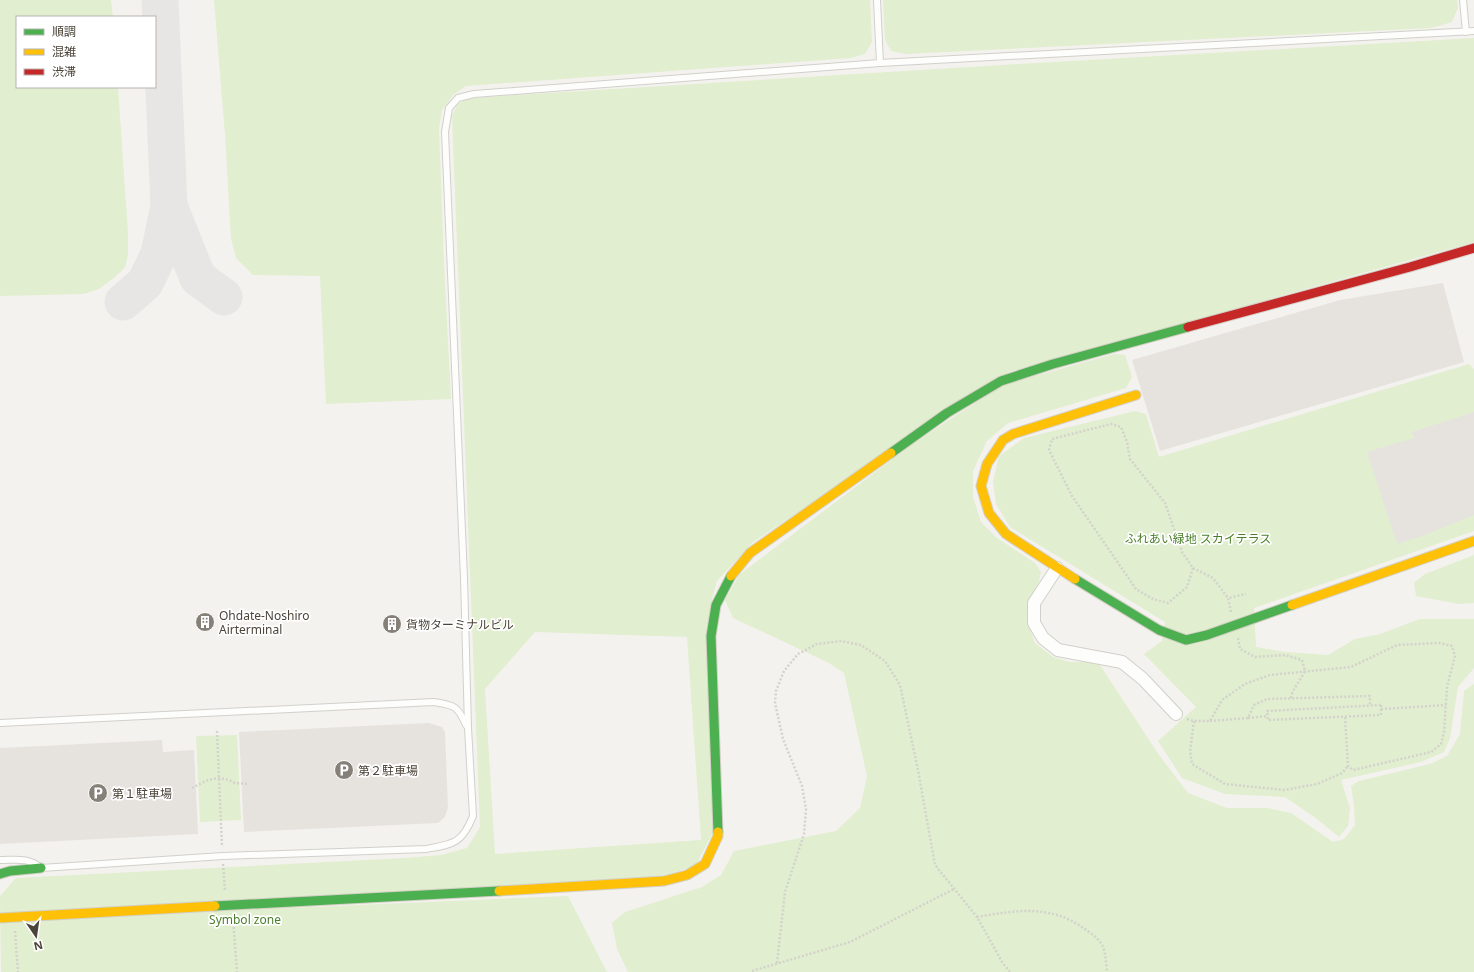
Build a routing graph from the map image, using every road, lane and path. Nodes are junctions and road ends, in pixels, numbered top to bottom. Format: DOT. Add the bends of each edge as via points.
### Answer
graph roads {
  1 [pos="877,0"];
  2 [pos="1464,0"];
  3 [pos="1474,31"];
  4 [pos="1466,32"];
  5 [pos="880,63"];
  6 [pos="1474,248"];
  7 [pos="1136,395"];
  8 [pos="1474,542"];
  9 [pos="1057,568"];
  10 [pos="1193,568"];
  11 [pos="1246,594"];
  12 [pos="1228,598"];
  13 [pos="1235,625"];
  14 [pos="1305,671"];
  15 [pos="1292,698"];
  16 [pos="1446,705"];
  17 [pos="1370,706"];
  18 [pos="1381,710"];
  19 [pos="1176,714"];
  20 [pos="1268,716"];
  21 [pos="1345,717"];
  22 [pos="1248,718"];
  23 [pos="1194,721"];
  24 [pos="1210,721"];
  25 [pos="0,723"];
  26 [pos="468,728"];
  27 [pos="217,731"];
  28 [pos="1348,766"];
  29 [pos="219,778"];
  30 [pos="248,784"];
  31 [pos="192,788"];
  32 [pos="223,856"];
  33 [pos="0,860"];
  34 [pos="41,868"];
  35 [pos="0,874"];
  36 [pos="954,889"];
  37 [pos="229,905"];
  38 [pos="15,917"];
  39 [pos="0,918"];
  40 [pos="977,918"];
  41 [pos="777,963"];
  42 [pos="752,971"];
  43 [pos="18,972"];
  44 [pos="237,972"];
  45 [pos="1010,972"];
  46 [pos="1107,972"];
  1 -- 5 [label="lane"];
  2 -- 4 [label="lane"];
  3 -- 4 [label="lane"];
  4 -- 5 [label="lane"];
  5 -- 26 [label="lane" via="474,94 458,98 449,108 446,132"];
  6 -- 37 [label="street" via="1053,364 1001,381 947,413 750,553 728,580 716,605 711,636 718,836 705,864 687,875 664,881 637,883"];
  7 -- 9 [label="street" via="1013,434 1003,440 987,464 981,486 989,513 1006,534"];
  8 -- 13 [label="street"];
  9 -- 13 [label="street" via="1159,630 1186,640"];
  9 -- 19 [label="street" via="1034,603 1034,623 1043,638 1058,650 1122,662 1143,679"];
  10 -- 10 [label="path" via="1182,552 1165,503 1130,458 1122,427 1111,424 1052,439 1049,450 1072,496 1136,589 1153,599 1168,603 1187,587"];
  10 -- 12 [label="path" via="1212,578"];
  11 -- 12 [label="path"];
  12 -- 13 [label="path"];
  13 -- 14 [label="path" via="1240,648 1255,657 1285,656 1302,660"];
  14 -- 15 [label="path" via="1292,692"];
  14 -- 16 [label="path" via="1351,667 1396,645 1439,643 1452,646 1455,656 1447,687"];
  14 -- 24 [label="path" via="1270,675 1246,684 1222,700"];
  15 -- 17 [label="path" via="1370,696"];
  15 -- 22 [label="path" via="1267,699 1254,705"];
  16 -- 18 [label="path"];
  16 -- 28 [label="path" via="1442,744 1431,752 1353,770"];
  17 -- 18 [label="path" via="1381,705"];
  17 -- 20 [label="path" via="1267,711"];
  18 -- 21 [label="path" via="1381,715"];
  19 -- 23 [label="path"];
  20 -- 21 [label="path" via="1268,720"];
  20 -- 22 [label="path"];
  21 -- 28 [label="path"];
  22 -- 24 [label="path"];
  23 -- 24 [label="path"];
  23 -- 28 [label="path" via="1190,751 1192,764 1225,784 1284,790 1317,784 1342,772"];
  25 -- 26 [label="lane" via="434,702 449,704 460,711"];
  26 -- 32 [label="lane" via="473,816 460,839 448,845 426,849"];
  27 -- 29 [label="path"];
  29 -- 30 [label="path"];
  29 -- 31 [label="path"];
  29 -- 32 [label="path"];
  32 -- 34 [label="lane"];
  32 -- 37 [label="path"];
  33 -- 34 [label="lane" via="24,859"];
  34 -- 35 [label="street"];
  36 -- 40 [label="path"];
  36 -- 41 [label="path" via="850,942"];
  36 -- 41 [label="path" via="935,865 900,685 885,661 861,645 841,641 817,644 798,654 784,671 776,691 775,703 783,738 802,786 806,809 804,834 785,892"];
  37 -- 38 [label="street"];
  37 -- 44 [label="path"];
  38 -- 39 [label="street"];
  38 -- 43 [label="path"];
  40 -- 45 [label="path"];
  40 -- 46 [label="path" via="1011,911 1035,911 1060,916 1077,923 1102,945"];
  41 -- 42 [label="path"];
}
